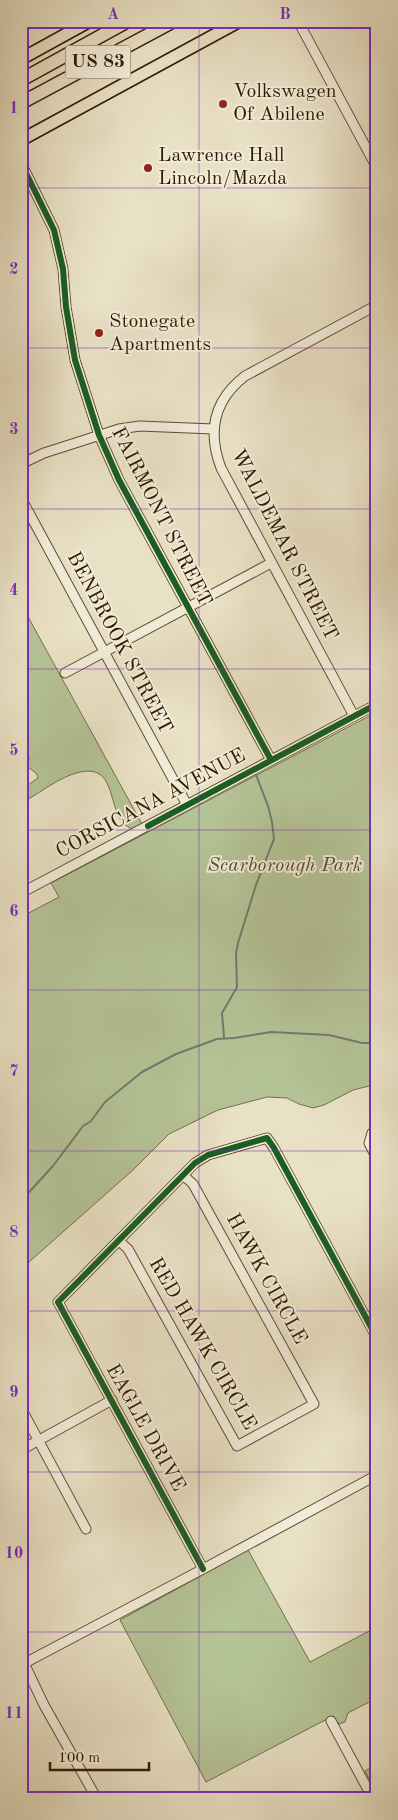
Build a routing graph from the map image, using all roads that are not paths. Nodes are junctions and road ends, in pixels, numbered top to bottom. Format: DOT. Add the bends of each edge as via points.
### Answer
graph roads {
  1 [pos="90,21"];
  2 [pos="128,21"];
  3 [pos="174,21"];
  4 [pos="240,21"];
  5 [pos="298,21"];
  6 [pos="21,59"];
  7 [pos="21,80"];
  8 [pos="21,102"];
  9 [pos="21,140"];
  10 [pos="21,163"];
  11 [pos="377,168"];
  12 [pos="377,305"];
  13 [pos="213,430"];
  14 [pos="99,435"];
  15 [pos="21,464"];
  16 [pos="21,498"];
  17 [pos="271,563"];
  18 [pos="188,608"];
  19 [pos="104,652"];
  20 [pos="65,673"];
  21 [pos="377,704"];
  22 [pos="354,716"];
  23 [pos="271,760"];
  24 [pos="187,805"];
  25 [pos="21,893"];
  26 [pos="377,1129"];
  27 [pos="377,1159"];
  28 [pos="182,1175"];
  29 [pos="119,1241"];
  30 [pos="377,1338"];
  31 [pos="112,1400"];
  32 [pos="314,1404"];
  33 [pos="21,1408"];
  34 [pos="38,1441"];
  35 [pos="21,1450"];
  36 [pos="377,1475"];
  37 [pos="86,1529"];
  38 [pos="203,1569"];
  39 [pos="23,1664"];
  40 [pos="330,1721"];
  41 [pos="96,1799"];
  42 [pos="373,1799"];
  1 -- 6 [label="main road"];
  2 -- 7 [label="highway, US 83"];
  3 -- 8 [label="highway, US 83"];
  4 -- 9 [label="main road"];
  5 -- 11 [label="street"];
  10 -- 14 [label="street, FAIRMONT STREET" via="54,230 63,269 75,360"];
  12 -- 13 [label="street, WALDEMAR STREET" via="245,376 228,391"];
  13 -- 14 [label="street" via="140,426"];
  13 -- 17 [label="street, WALDEMAR STREET" via="221,468"];
  14 -- 15 [label="street"];
  14 -- 18 [label="street, FAIRMONT STREET" via="119,480"];
  16 -- 19 [label="street, BENBROOK STREET"];
  17 -- 18 [label="street"];
  17 -- 22 [label="street, WALDEMAR STREET"];
  18 -- 19 [label="street"];
  18 -- 23 [label="street, FAIRMONT STREET"];
  19 -- 20 [label="street"];
  19 -- 24 [label="street, BENBROOK STREET"];
  21 -- 22 [label="street, CORSICANA AVENUE"];
  22 -- 23 [label="street, CORSICANA AVENUE"];
  23 -- 24 [label="street, CORSICANA AVENUE"];
  24 -- 25 [label="street, CORSICANA AVENUE"];
  26 -- 27 [label="street" via="372,1133 369,1144"];
  28 -- 29 [label="street"];
  28 -- 30 [label="street" via="208,1155 267,1138"];
  28 -- 32 [label="street, HAWK CIRCLE" via="193,1184"];
  29 -- 31 [label="street, EAGLE DRIVE" via="58,1302"];
  29 -- 32 [label="street, RED HAWK CIRCLE" via="128,1249 237,1446"];
  31 -- 34 [label="street"];
  31 -- 38 [label="street, EAGLE DRIVE"];
  33 -- 34 [label="street"];
  34 -- 35 [label="street"];
  34 -- 37 [label="street"];
  36 -- 38 [label="street"];
  38 -- 39 [label="street"];
  39 -- 41 [label="street"];
  40 -- 42 [label="street"];
}
